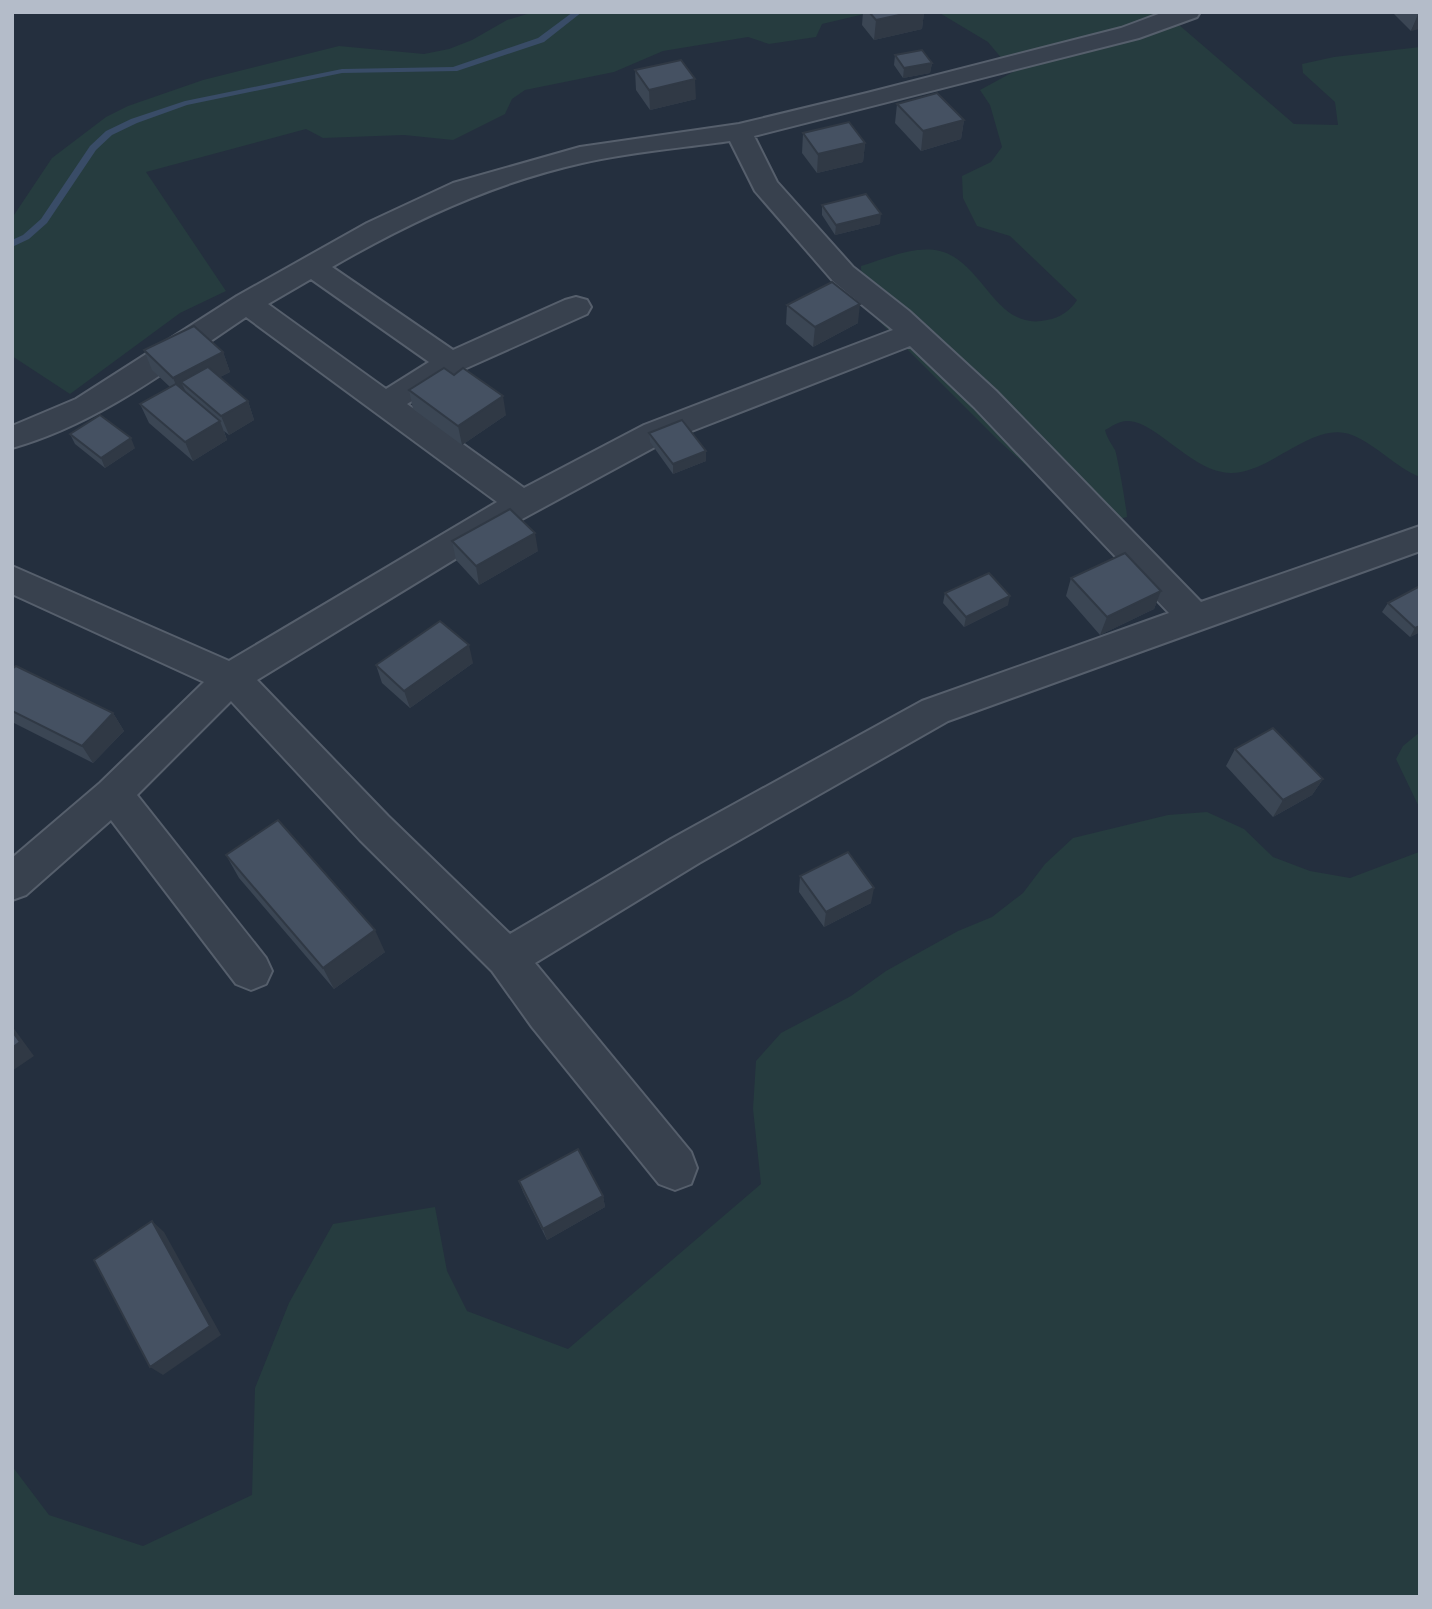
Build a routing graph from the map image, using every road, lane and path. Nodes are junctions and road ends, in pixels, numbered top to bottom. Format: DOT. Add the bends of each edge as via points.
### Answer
graph roads {
  1 [pos="1188,12"];
  2 [pos="739,132"];
  3 [pos="313,267"];
  4 [pos="247,303"];
  5 [pos="576,307"];
  6 [pos="914,334"];
  7 [pos="451,363"];
  8 [pos="385,404"];
  9 [pos="12,437"];
  10 [pos="522,504"];
  11 [pos="1420,538"];
  12 [pos="12,579"];
  13 [pos="1196,619"];
  14 [pos="232,678"];
  15 [pos="114,794"];
  16 [pos="12,883"];
  17 [pos="507,958"];
  18 [pos="251,971"];
  19 [pos="675,1168"];
  1 -- 2 [label="street" via="1023,62"];
  2 -- 3 [label="street" via="580,155 463,189 377,229"];
  2 -- 6 [label="street" via="765,185 810,237 843,274"];
  3 -- 4 [label="street"];
  3 -- 7 [label="street"];
  4 -- 8 [label="street"];
  4 -- 9 [label="street" via="87,407"];
  5 -- 7 [label="street"];
  6 -- 10 [label="street" via="655,433"];
  6 -- 13 [label="street" via="985,399"];
  7 -- 8 [label="street"];
  8 -- 10 [label="street"];
  10 -- 14 [label="street"];
  11 -- 13 [label="street"];
  12 -- 14 [label="street"];
  13 -- 17 [label="street" via="934,711"];
  14 -- 15 [label="street"];
  14 -- 17 [label="street" via="374,828"];
  15 -- 16 [label="street"];
  15 -- 18 [label="street"];
  17 -- 19 [label="street"];
}
